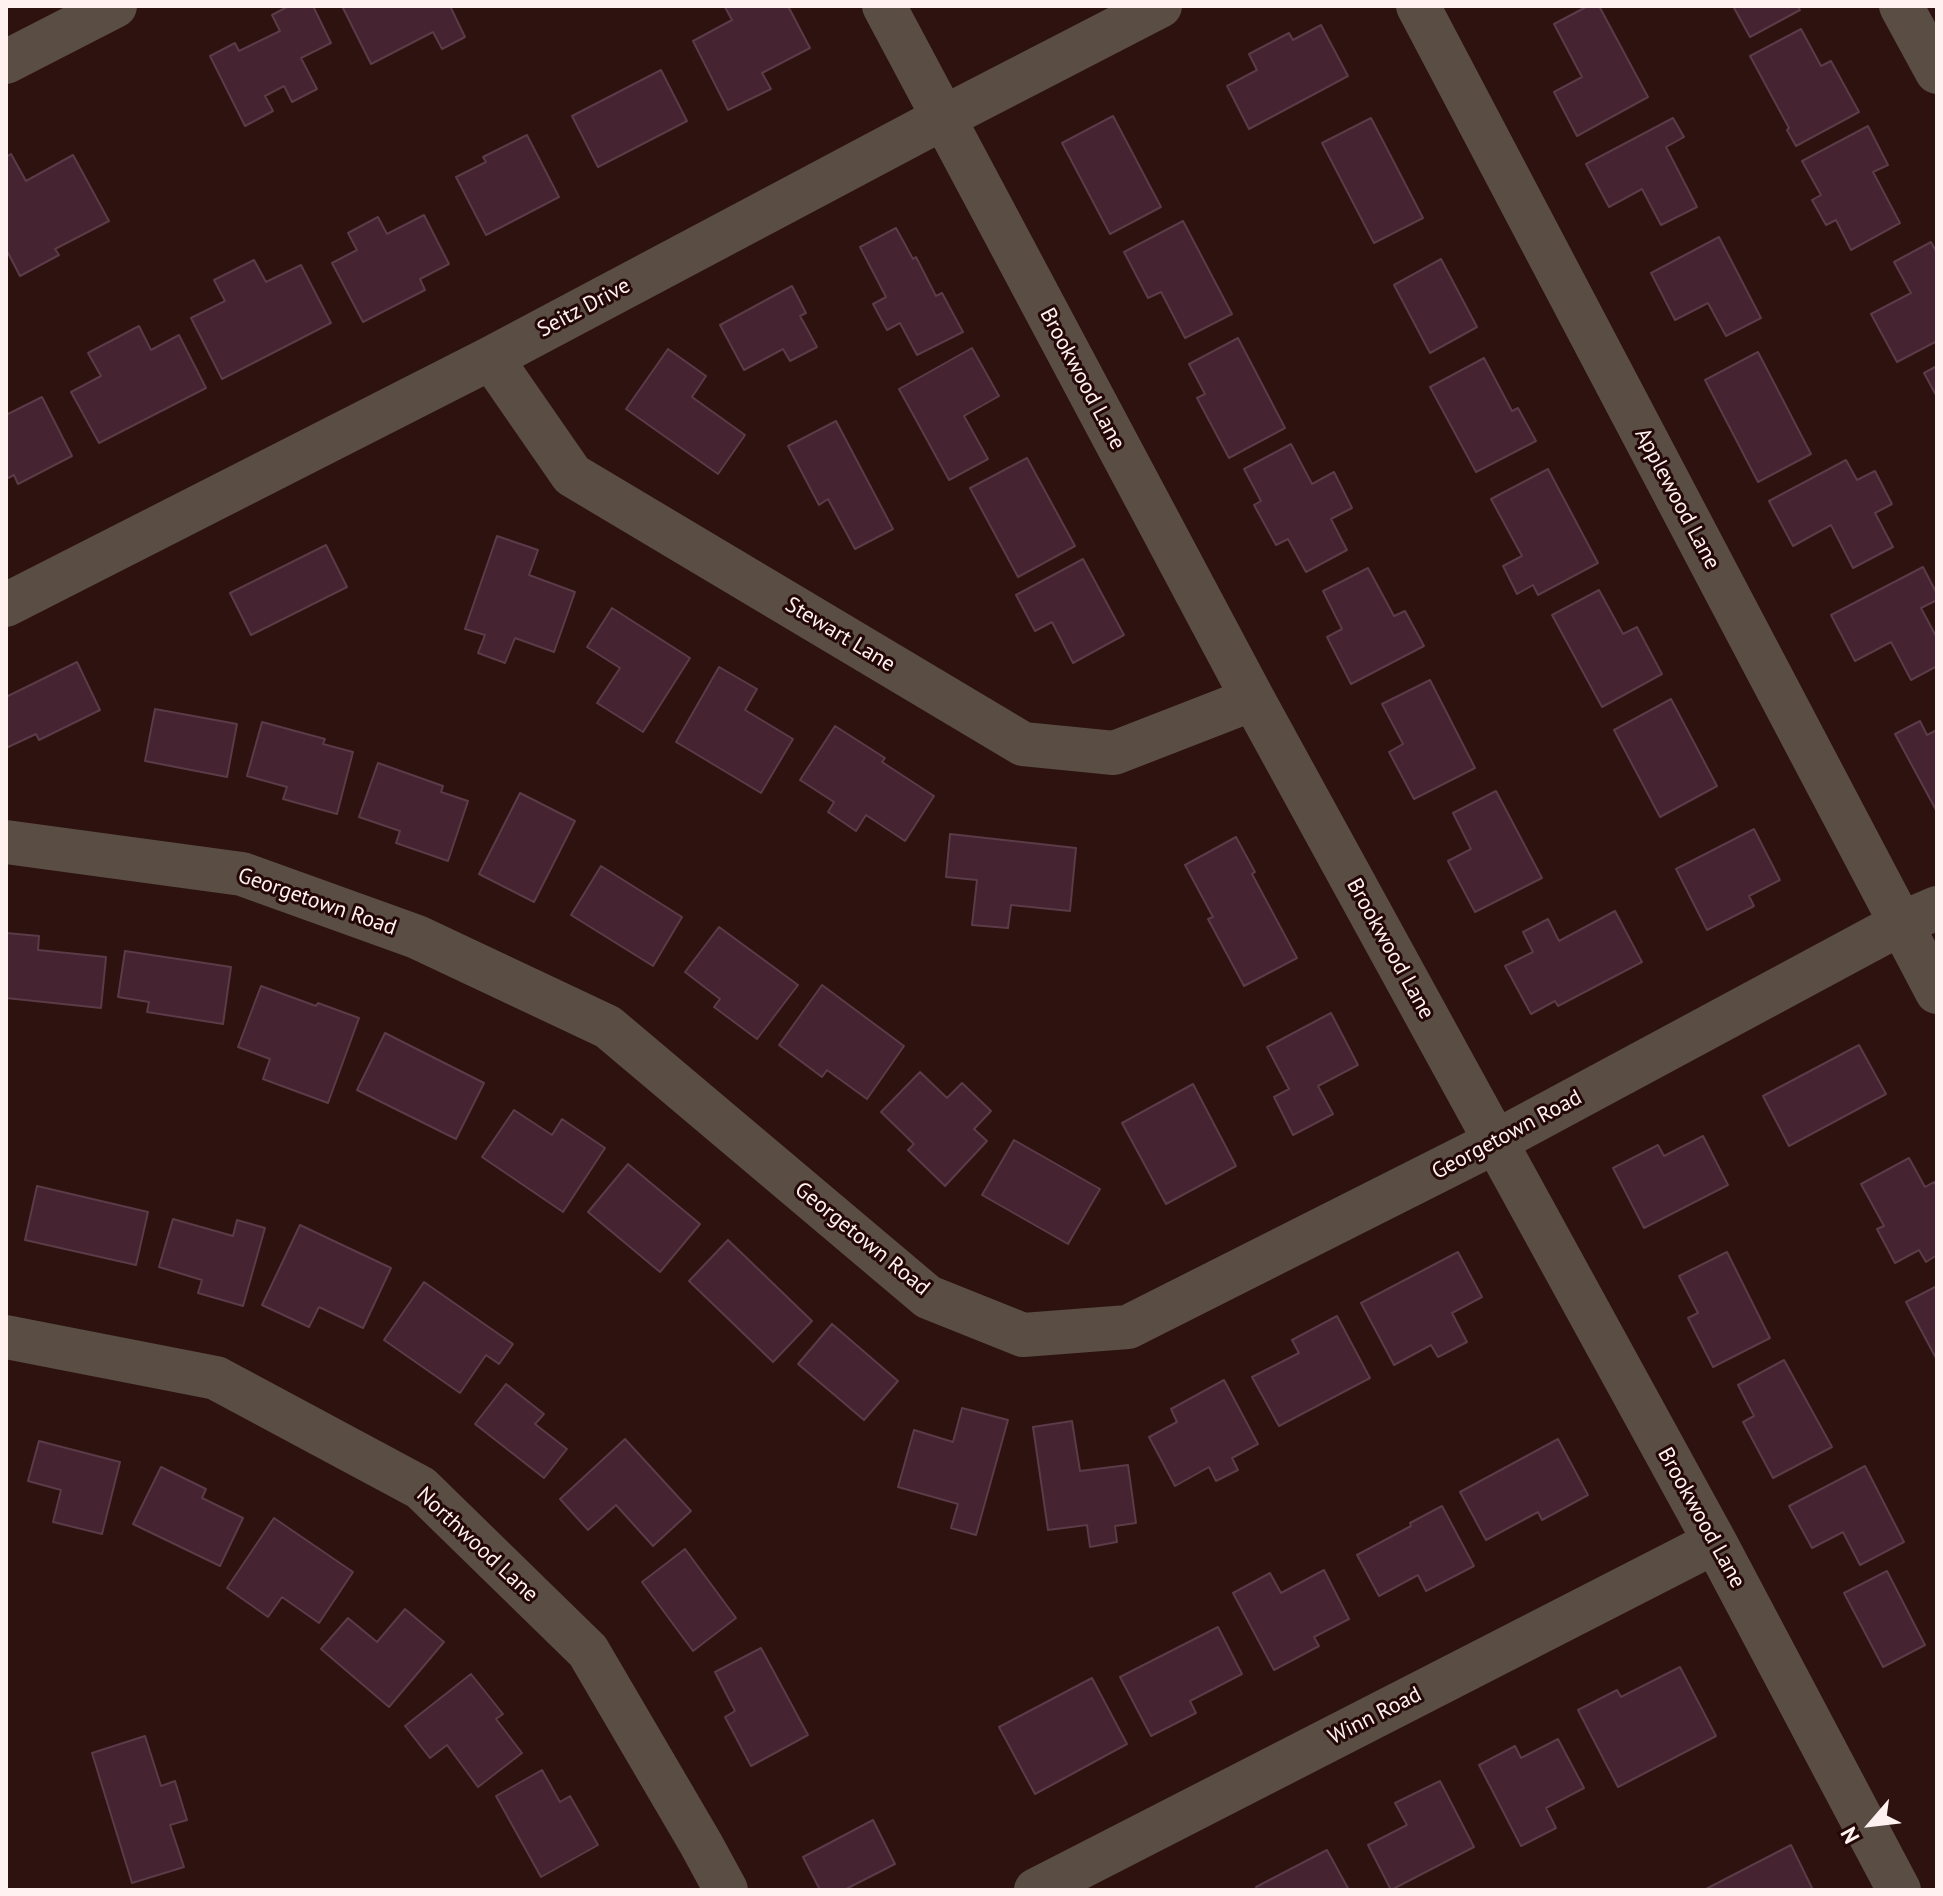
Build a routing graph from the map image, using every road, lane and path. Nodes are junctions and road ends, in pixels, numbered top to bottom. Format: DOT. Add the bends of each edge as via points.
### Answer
graph roads {
  1 [pos="115,6"];
  2 [pos="884,6"];
  3 [pos="1160,6"];
  4 [pos="1418,6"];
  5 [pos="1901,6"];
  6 [pos="6,62"];
  7 [pos="1937,72"];
  8 [pos="943,118"];
  9 [pos="491,358"];
  10 [pos="6,605"];
  11 [pos="1253,699"];
  12 [pos="6,842"];
  13 [pos="1919,916"];
  14 [pos="1937,992"];
  15 [pos="1495,1142"];
  16 [pos="6,1337"];
  17 [pos="1715,1542"];
  18 [pos="726,1890"];
  19 [pos="1036,1890"];
  20 [pos="1899,1890"];
  1 -- 6 [label="street"];
  2 -- 8 [label="street, Brookwood Lane"];
  3 -- 8 [label="street, Seitz Drive"];
  4 -- 13 [label="street, Applewood Lane"];
  5 -- 7 [label="street"];
  8 -- 9 [label="street, Seitz Drive"];
  8 -- 11 [label="street, Brookwood Lane"];
  9 -- 10 [label="street, Seitz Drive"];
  9 -- 11 [label="street, Stewart Lane" via="572,475 1023,744 1114,753"];
  11 -- 15 [label="street, Brookwood Lane"];
  12 -- 15 [label="street, Georgetown Road" via="242,874 417,937 608,1027 928,1297 1023,1335 1128,1327"];
  13 -- 14 [label="street, Applewood Lane"];
  13 -- 15 [label="street, Georgetown Road"];
  15 -- 17 [label="street, Brookwood Lane"];
  16 -- 18 [label="street, Northwood Lane" via="216,1378 421,1488 588,1651"];
  17 -- 19 [label="street, Winn Road"];
  17 -- 20 [label="street, Brookwood Lane"];
}
